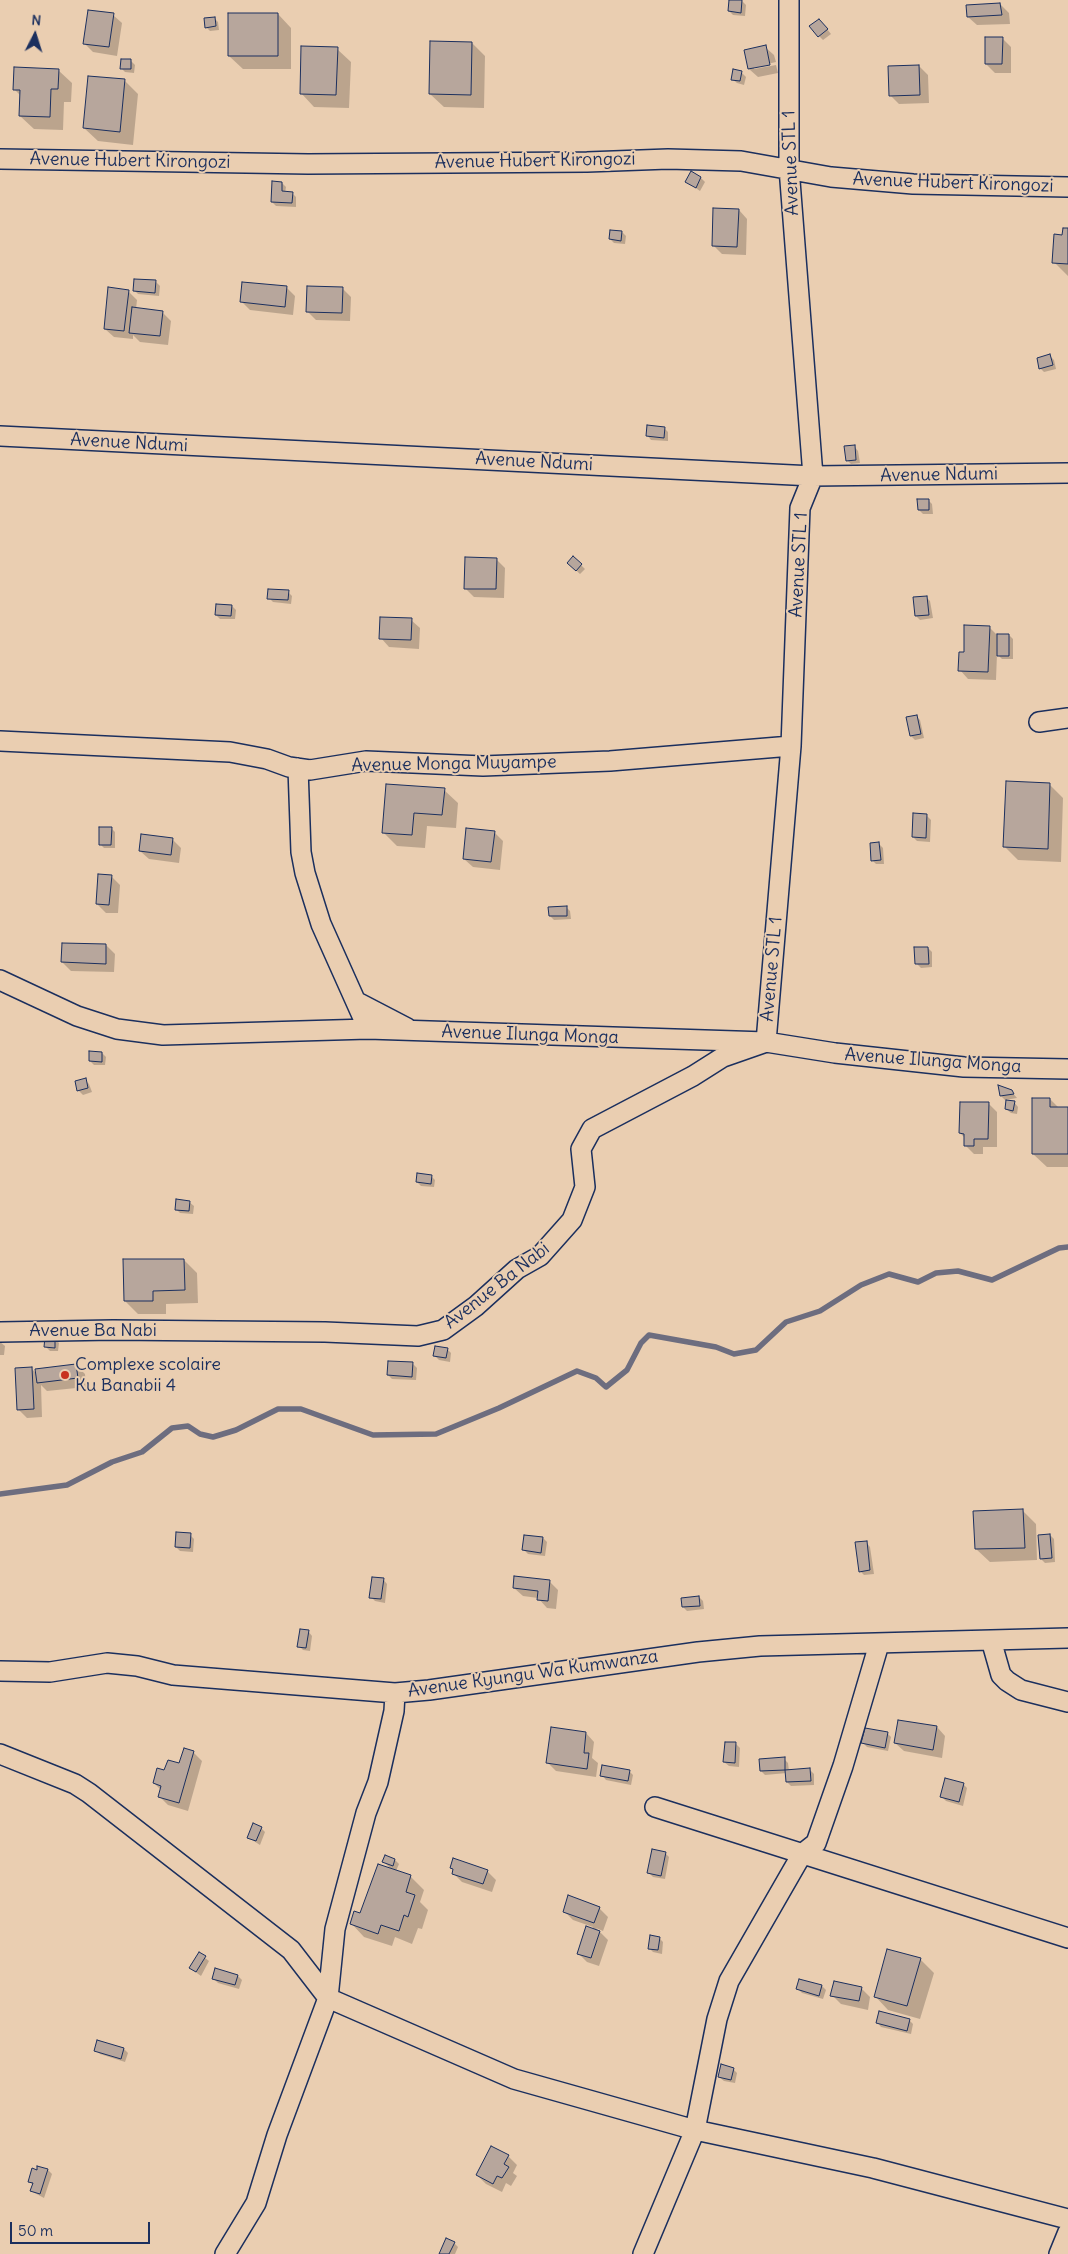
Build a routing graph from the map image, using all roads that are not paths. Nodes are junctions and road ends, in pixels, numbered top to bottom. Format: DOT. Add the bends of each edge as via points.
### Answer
graph roads {
  1 [pos="789,0"];
  2 [pos="0,159"];
  3 [pos="789,168"];
  4 [pos="1068,188"];
  5 [pos="0,436"];
  6 [pos="1068,473"];
  7 [pos="813,476"];
  8 [pos="1068,718"];
  9 [pos="1039,722"];
  10 [pos="0,741"];
  11 [pos="791,746"];
  12 [pos="298,768"];
  13 [pos="0,980"];
  14 [pos="357,1002"];
  15 [pos="368,1029"];
  16 [pos="412,1031"];
  17 [pos="766,1042"];
  18 [pos="1068,1069"];
  19 [pos="0,1332"];
  20 [pos="1068,1638"];
  21 [pos="991,1640"];
  22 [pos="879,1644"];
  23 [pos="0,1671"];
  24 [pos="395,1692"];
  25 [pos="1068,1702"];
  26 [pos="0,1754"];
  27 [pos="655,1808"];
  28 [pos="802,1854"];
  29 [pos="1068,1938"];
  30 [pos="328,1998"];
  31 [pos="695,2130"];
  32 [pos="1068,2219"];
  33 [pos="1068,2232"];
  34 [pos="225,2254"];
  35 [pos="643,2254"];
  36 [pos="1059,2254"];
  1 -- 3 [label="street, Avenue STL 1"];
  2 -- 3 [label="street, Avenue Hubert Kirongozi" via="308,164 668,159 741,161"];
  3 -- 4 [label="street, Avenue Hubert Kirongozi" via="831,177 913,184"];
  3 -- 7 [label="street, Avenue STL 1"];
  5 -- 7 [label="street, Avenue Ndumi"];
  6 -- 7 [label="street, Avenue Ndumi"];
  7 -- 11 [label="street, Avenue STL 1" via="800,508"];
  8 -- 9 [label="street"];
  10 -- 12 [label="street, Avenue Monga Muyampe" via="230,752"];
  11 -- 12 [label="street, Avenue Monga Muyampe" via="610,761 483,766 366,761 310,770"];
  11 -- 17 [label="street, Avenue STL 1"];
  12 -- 14 [label="street" via="301,852 305,873 321,924"];
  13 -- 15 [label="street, Avenue Ilunga Monga" via="77,1016 117,1029 163,1036"];
  14 -- 15 [label="street"];
  14 -- 16 [label="street"];
  15 -- 16 [label="street, Avenue Ilunga Monga"];
  16 -- 17 [label="street, Avenue Ilunga Monga"];
  17 -- 18 [label="street, Avenue Ilunga Monga" via="964,1067"];
  17 -- 19 [label="street, Avenue Ba Nabi" via="723,1057 592,1129 580,1149 585,1187 572,1220 540,1256 517,1269 443,1330 418,1336 326,1332"];
  20 -- 21 [label="street, Avenue Kyungu Wa Kumwanza"];
  21 -- 22 [label="street, Avenue Kyungu Wa Kumwanza"];
  21 -- 25 [label="street" via="1001,1675 1007,1681 1021,1690"];
  22 -- 24 [label="street, Avenue Kyungu Wa Kumwanza" via="760,1646 698,1652"];
  22 -- 28 [label="street" via="843,1766 816,1843"];
  23 -- 24 [label="street, Avenue Kyungu Wa Kumwanza" via="50,1672 107,1663 173,1675"];
  24 -- 30 [label="street" via="378,1782 366,1813 335,1929"];
  26 -- 30 [label="street" via="75,1784 89,1793 291,1950"];
  27 -- 28 [label="street"];
  28 -- 29 [label="street"];
  28 -- 31 [label="street" via="729,1981 717,2019"];
  30 -- 31 [label="street" via="514,2079"];
  30 -- 34 [label="street" via="277,2135 256,2203"];
  31 -- 32 [label="street" via="873,2168"];
  31 -- 35 [label="street"];
  33 -- 36 [label="street"];
}
